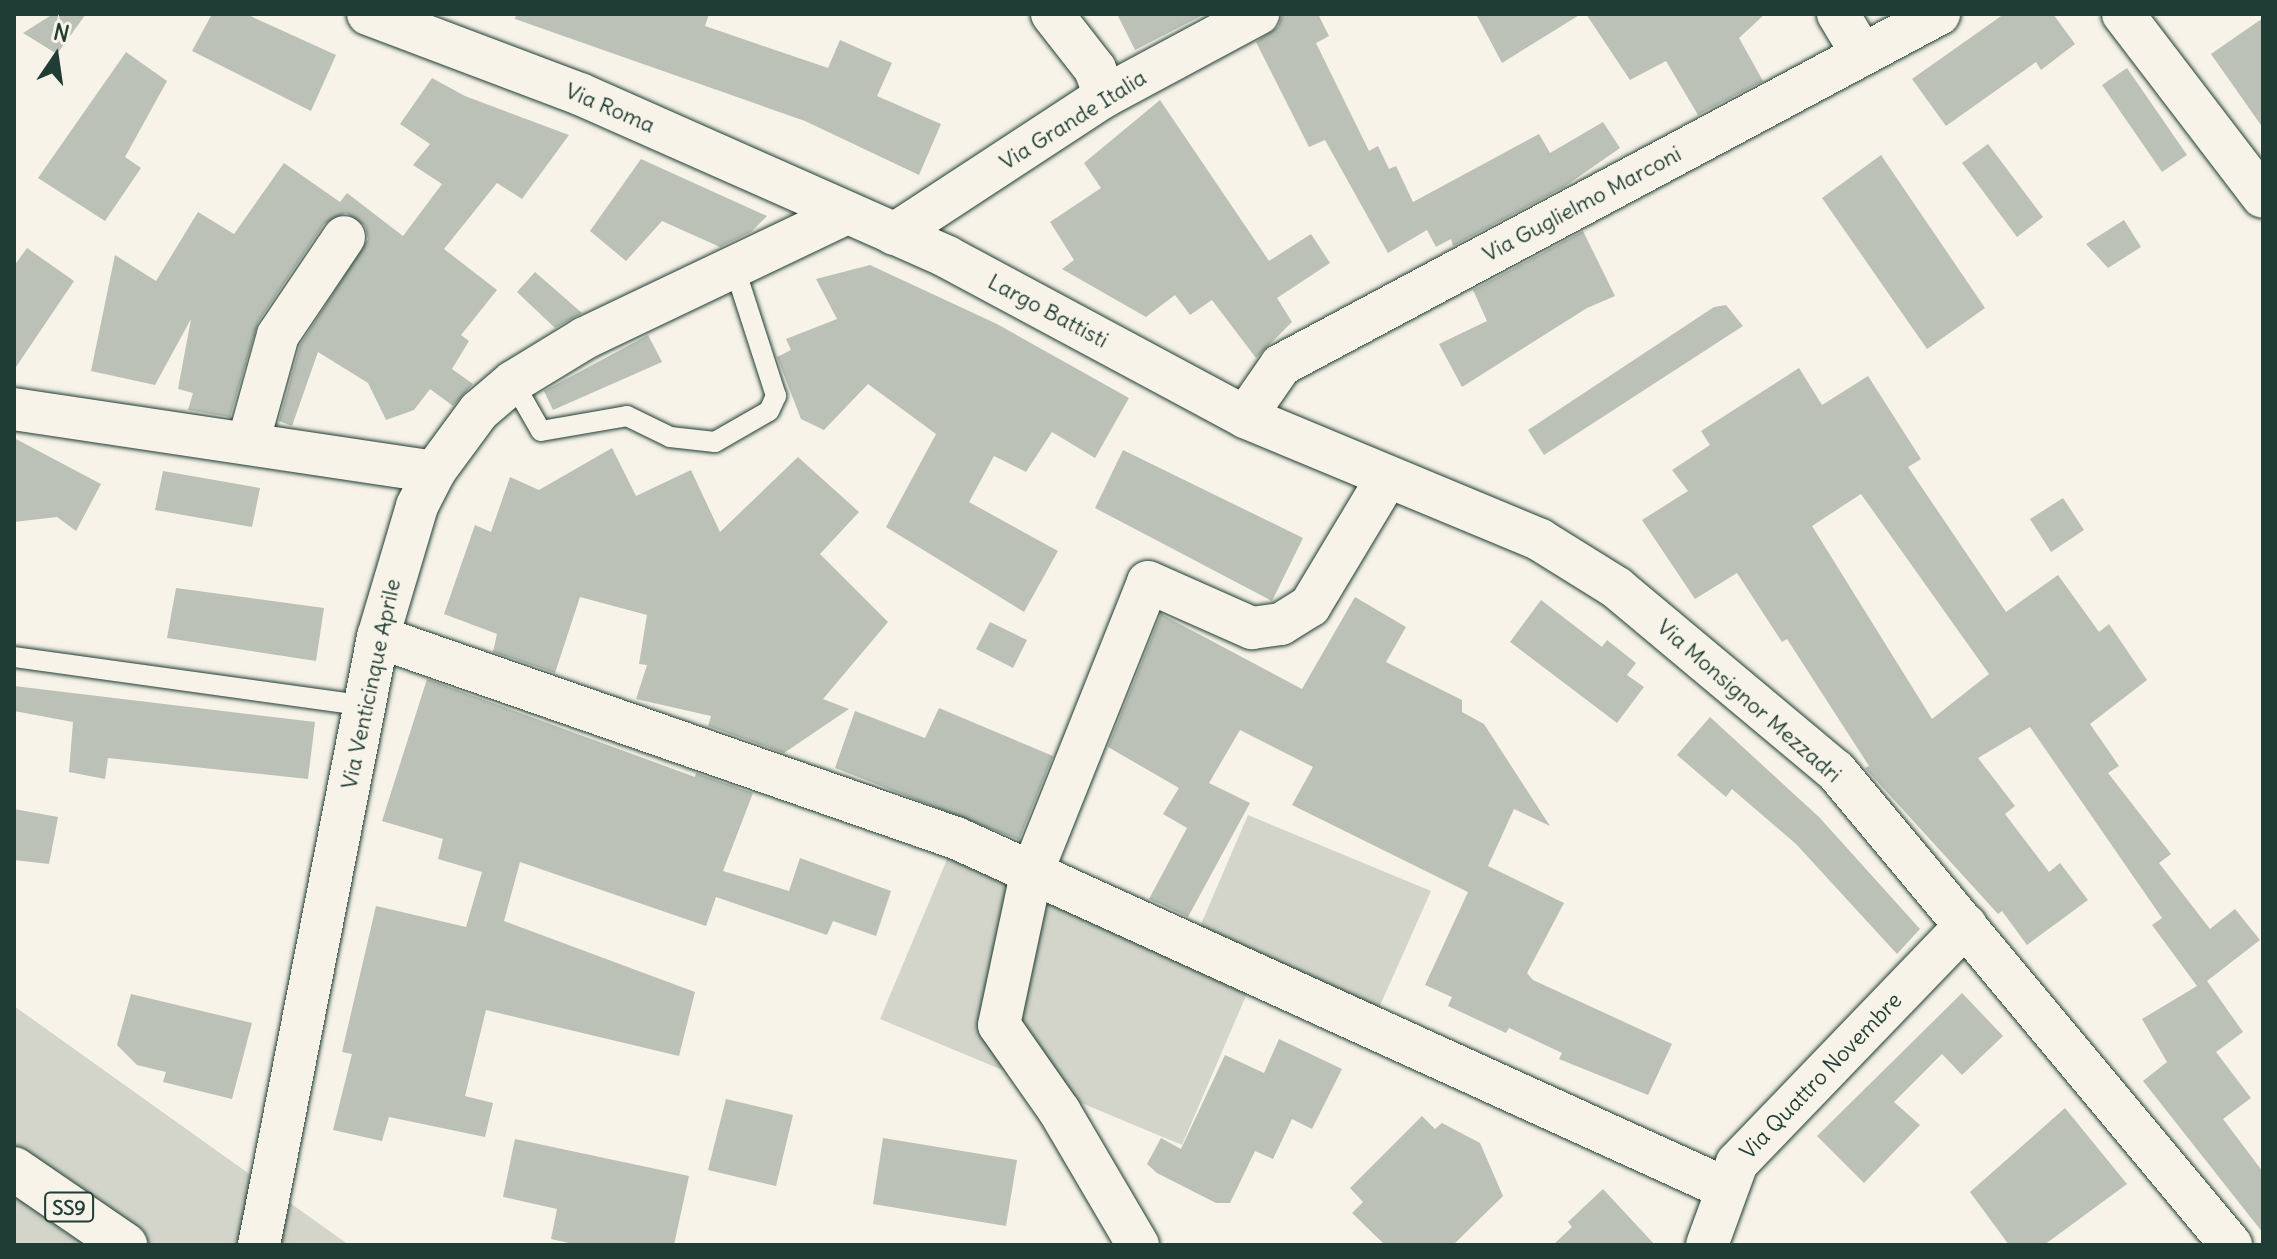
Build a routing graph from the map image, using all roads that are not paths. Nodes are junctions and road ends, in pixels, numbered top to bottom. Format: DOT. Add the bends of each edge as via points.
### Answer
graph roads {
  1 [pos="368,14"];
  2 [pos="1052,14"];
  3 [pos="1258,14"];
  4 [pos="1838,14"];
  5 [pos="1939,14"];
  6 [pos="2123,14"];
  7 [pos="1862,54"];
  8 [pos="1105,96"];
  9 [pos="2263,197"];
  10 [pos="847,213"];
  11 [pos="894,234"];
  12 [pos="344,237"];
  13 [pos="734,266"];
  14 [pos="513,382"];
  15 [pos="14,409"];
  16 [pos="1245,417"];
  17 [pos="248,443"];
  18 [pos="434,472"];
  19 [pos="1387,478"];
  20 [pos="378,637"];
  21 [pos="14,657"];
  22 [pos="365,706"];
  23 [pos="1031,875"];
  24 [pos="1966,925"];
  25 [pos="14,1169"];
  26 [pos="1725,1188"];
  27 [pos="125,1245"];
  28 [pos="259,1245"];
  29 [pos="1138,1245"];
  30 [pos="1707,1245"];
  31 [pos="2231,1245"];
  1 -- 10 [label="street, Via Roma" via="580,94"];
  2 -- 8 [label="street" via="1095,69"];
  3 -- 8 [label="street, Via Grande Italia"];
  4 -- 7 [label="street"];
  5 -- 7 [label="street, Via Guglielmo Marconi"];
  6 -- 9 [label="street"];
  7 -- 16 [label="street, Via Guglielmo Marconi" via="1281,365"];
  8 -- 11 [label="street, Via Grande Italia"];
  10 -- 11 [label="street, Largo Battisti"];
  10 -- 13 [label="street, Via Venticinque Aprile"];
  11 -- 16 [label="street, Largo Battisti" via="947,257"];
  12 -- 17 [label="street" via="278,335"];
  13 -- 14 [label="street, Via Venticinque Aprile" via="585,338"];
  13 -- 14 [label="lane" via="776,396 769,411 715,442 670,437 627,416 541,431"];
  14 -- 18 [label="street, Via Venticinque Aprile" via="479,411"];
  15 -- 17 [label="street"];
  16 -- 19 [label="street, Via Monsignor Mezzadri"];
  17 -- 18 [label="street"];
  18 -- 20 [label="street, Via Venticinque Aprile" via="412,519"];
  19 -- 23 [label="street" via="1310,606 1281,624 1252,628 1148,582"];
  19 -- 24 [label="street, Via Monsignor Mezzadri" via="1540,540 1617,588 1836,771"];
  20 -- 22 [label="street, Via Venticinque Aprile"];
  20 -- 23 [label="street" via="956,838"];
  21 -- 22 [label="lane"];
  22 -- 28 [label="street, Via Venticinque Aprile"];
  23 -- 26 [label="street"];
  23 -- 29 [label="street" via="999,1025 1060,1112"];
  24 -- 26 [label="street, Via Quattro Novembre" via="1737,1163"];
  24 -- 31 [label="street, Via Monsignor Mezzadri"];
  25 -- 27 [label="main road, SS9"];
  26 -- 30 [label="street, Via Quattro Novembre"];
}
